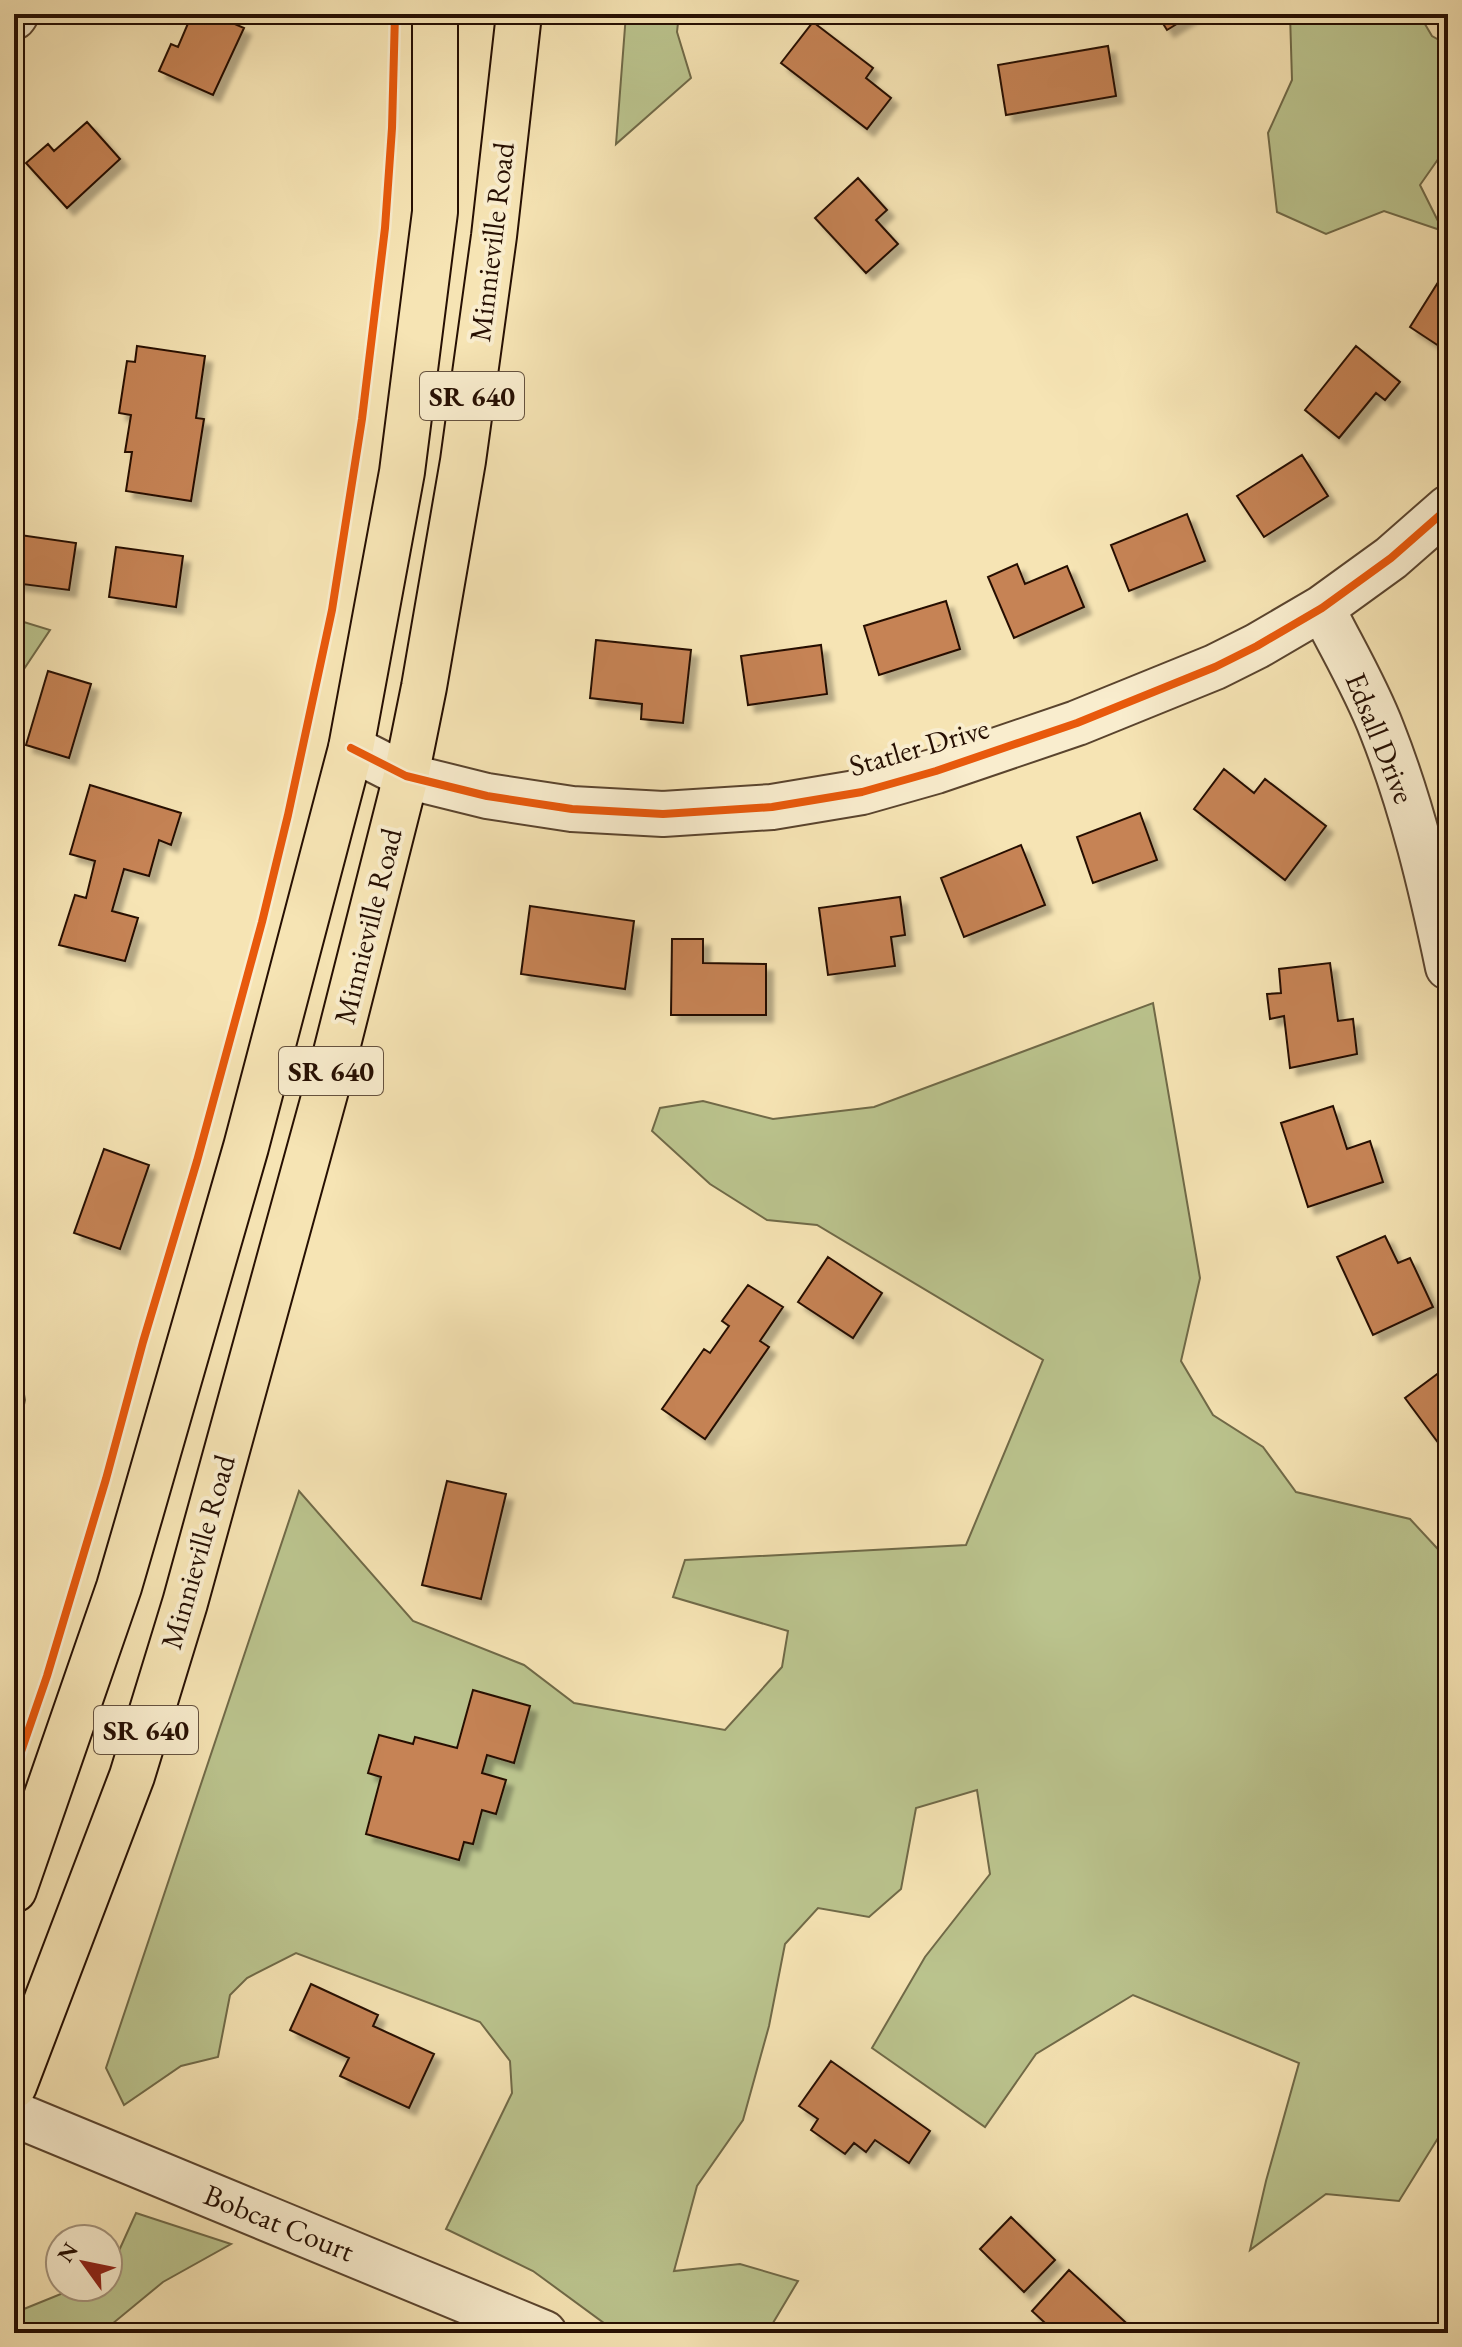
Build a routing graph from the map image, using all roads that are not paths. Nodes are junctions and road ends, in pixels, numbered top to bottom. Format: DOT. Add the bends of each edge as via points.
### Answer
graph roads {
  1 [pos="435,14"];
  2 [pos="519,14"];
  3 [pos="1448,508"];
  4 [pos="1322,608"];
  5 [pos="351,748"];
  6 [pos="406,776"];
  7 [pos="1448,967"];
  8 [pos="14,1890"];
  9 [pos="14,2086"];
  10 [pos="14,2114"];
  11 [pos="544,2333"];
  1 -- 5 [label="main road, Minnieville Road / SR 640" via="435,212 402,472"];
  2 -- 6 [label="main road, Minnieville Road / SR 640" via="463,461"];
  3 -- 4 [label="street, Statler Drive"];
  4 -- 6 [label="street, Statler Drive" via="1215,667 1077,723 862,792 772,807 663,814 572,809"];
  4 -- 7 [label="street, Edsall Drive" via="1381,726 1403,786"];
  5 -- 6 [label="street, Statler Drive"];
  5 -- 8 [label="main road, Minnieville Road / SR 640" via="246,1147 136,1529"];
  6 -- 9 [label="main road, Minnieville Road / SR 640" via="185,1603 132,1776"];
  10 -- 11 [label="street, Bobcat Court"];
}
